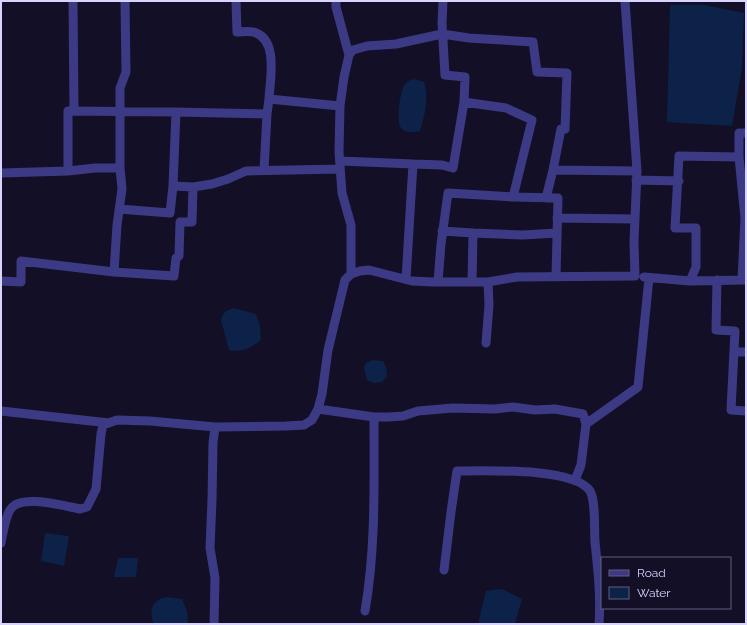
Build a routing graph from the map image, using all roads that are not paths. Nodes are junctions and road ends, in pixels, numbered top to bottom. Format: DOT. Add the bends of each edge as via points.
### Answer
graph roads {
  1 [pos="74,1"];
  2 [pos="125,1"];
  3 [pos="236,1"];
  4 [pos="336,1"];
  5 [pos="443,1"];
  6 [pos="624,1"];
  7 [pos="442,34"];
  8 [pos="349,55"];
  9 [pos="269,99"];
  10 [pos="464,102"];
  11 [pos="340,106"];
  12 [pos="74,111"];
  13 [pos="121,112"];
  14 [pos="176,112"];
  15 [pos="267,114"];
  16 [pos="746,133"];
  17 [pos="739,157"];
  18 [pos="412,164"];
  19 [pos="340,165"];
  20 [pos="120,168"];
  21 [pos="264,170"];
  22 [pos="553,170"];
  23 [pos="68,171"];
  24 [pos="1,172"];
  25 [pos="636,176"];
  26 [pos="678,181"];
  27 [pos="172,186"];
  28 [pos="193,187"];
  29 [pos="512,197"];
  30 [pos="546,198"];
  31 [pos="120,209"];
  32 [pos="557,218"];
  33 [pos="745,218"];
  34 [pos="635,219"];
  35 [pos="442,231"];
  36 [pos="473,233"];
  37 [pos="557,233"];
  38 [pos="114,272"];
  39 [pos="351,274"];
  40 [pos="556,276"];
  41 [pos="635,276"];
  42 [pos="649,278"];
  43 [pos="406,279"];
  44 [pos="717,280"];
  45 [pos="744,280"];
  46 [pos="1,281"];
  47 [pos="690,281"];
  48 [pos="438,282"];
  49 [pos="472,282"];
  50 [pos="488,282"];
  51 [pos="486,343"];
  52 [pos="734,352"];
  53 [pos="746,352"];
  54 [pos="318,409"];
  55 [pos="1,411"];
  56 [pos="746,411"];
  57 [pos="374,417"];
  58 [pos="109,422"];
  59 [pos="586,424"];
  60 [pos="215,427"];
  61 [pos="575,480"];
  62 [pos="1,543"];
  63 [pos="444,570"];
  64 [pos="365,610"];
  65 [pos="214,624"];
  66 [pos="599,624"];
  1 -- 12 [label="street"];
  2 -- 13 [label="street" via="126,72 120,88"];
  3 -- 9 [label="street" via="237,32 253,32 260,35 266,39 270,48"];
  4 -- 8 [label="street"];
  5 -- 7 [label="street"];
  6 -- 25 [label="street"];
  7 -- 8 [label="street" via="396,44 366,46 353,50"];
  7 -- 10 [label="street" via="445,75 465,77"];
  7 -- 22 [label="street" via="533,42 537,72 567,73 565,129 561,129"];
  8 -- 11 [label="street"];
  9 -- 11 [label="street"];
  9 -- 15 [label="street"];
  10 -- 18 [label="street" via="453,168"];
  10 -- 29 [label="street" via="506,108 532,120"];
  11 -- 19 [label="street"];
  12 -- 13 [label="street"];
  12 -- 23 [label="street" via="68,111"];
  13 -- 14 [label="street"];
  13 -- 20 [label="street"];
  14 -- 15 [label="street"];
  14 -- 27 [label="street"];
  15 -- 21 [label="street"];
  16 -- 17 [label="street" via="739,133"];
  17 -- 26 [label="street" via="679,156"];
  17 -- 33 [label="street"];
  18 -- 19 [label="street"];
  18 -- 43 [label="street"];
  19 -- 21 [label="street"];
  19 -- 39 [label="street" via="342,193 351,225"];
  20 -- 23 [label="street"];
  20 -- 31 [label="street"];
  21 -- 28 [label="street" via="246,171 217,183"];
  22 -- 25 [label="street"];
  22 -- 30 [label="street"];
  23 -- 24 [label="street"];
  25 -- 26 [label="street"];
  25 -- 34 [label="street"];
  26 -- 47 [label="street" via="676,228 696,228 696,267"];
  27 -- 28 [label="street"];
  27 -- 31 [label="street" via="170,213"];
  28 -- 38 [label="street" via="192,222 180,222 179,256 176,258 174,276"];
  29 -- 30 [label="street"];
  29 -- 35 [label="street" via="448,193"];
  30 -- 32 [label="street" via="558,198"];
  31 -- 38 [label="street"];
  32 -- 34 [label="street"];
  32 -- 37 [label="street"];
  33 -- 45 [label="street"];
  34 -- 41 [label="street"];
  35 -- 36 [label="street"];
  35 -- 48 [label="street"];
  36 -- 37 [label="street"];
  36 -- 49 [label="street"];
  37 -- 40 [label="street"];
  38 -- 46 [label="street" via="21,260 21,282"];
  39 -- 43 [label="street" via="369,270"];
  39 -- 54 [label="street" via="345,280 328,350"];
  40 -- 41 [label="street"];
  40 -- 50 [label="street" via="517,277"];
  41 -- 42 [label="street"];
  42 -- 47 [label="street"];
  42 -- 59 [label="street" via="638,387"];
  43 -- 48 [label="street"];
  44 -- 45 [label="street"];
  44 -- 47 [label="street"];
  44 -- 52 [label="street" via="716,330 735,331"];
  48 -- 49 [label="street"];
  49 -- 50 [label="street"];
  50 -- 51 [label="street"];
  52 -- 53 [label="street"];
  52 -- 56 [label="street" via="731,410"];
  54 -- 57 [label="street"];
  54 -- 60 [label="street" via="312,420 304,425"];
  55 -- 58 [label="street"];
  57 -- 59 [label="street" via="403,416 437,409 513,407 555,409 582,414"];
  57 -- 64 [label="street" via="371,578"];
  58 -- 60 [label="street" via="150,421"];
  58 -- 62 [label="street" via="103,425 96,489 87,507 80,509 28,501 19,502 9,510"];
  59 -- 61 [label="street" via="581,465"];
  60 -- 65 [label="street" via="210,548 215,578"];
  61 -- 63 [label="street" via="548,474 457,471"];
  61 -- 66 [label="street" via="590,491 594,504"];
}
